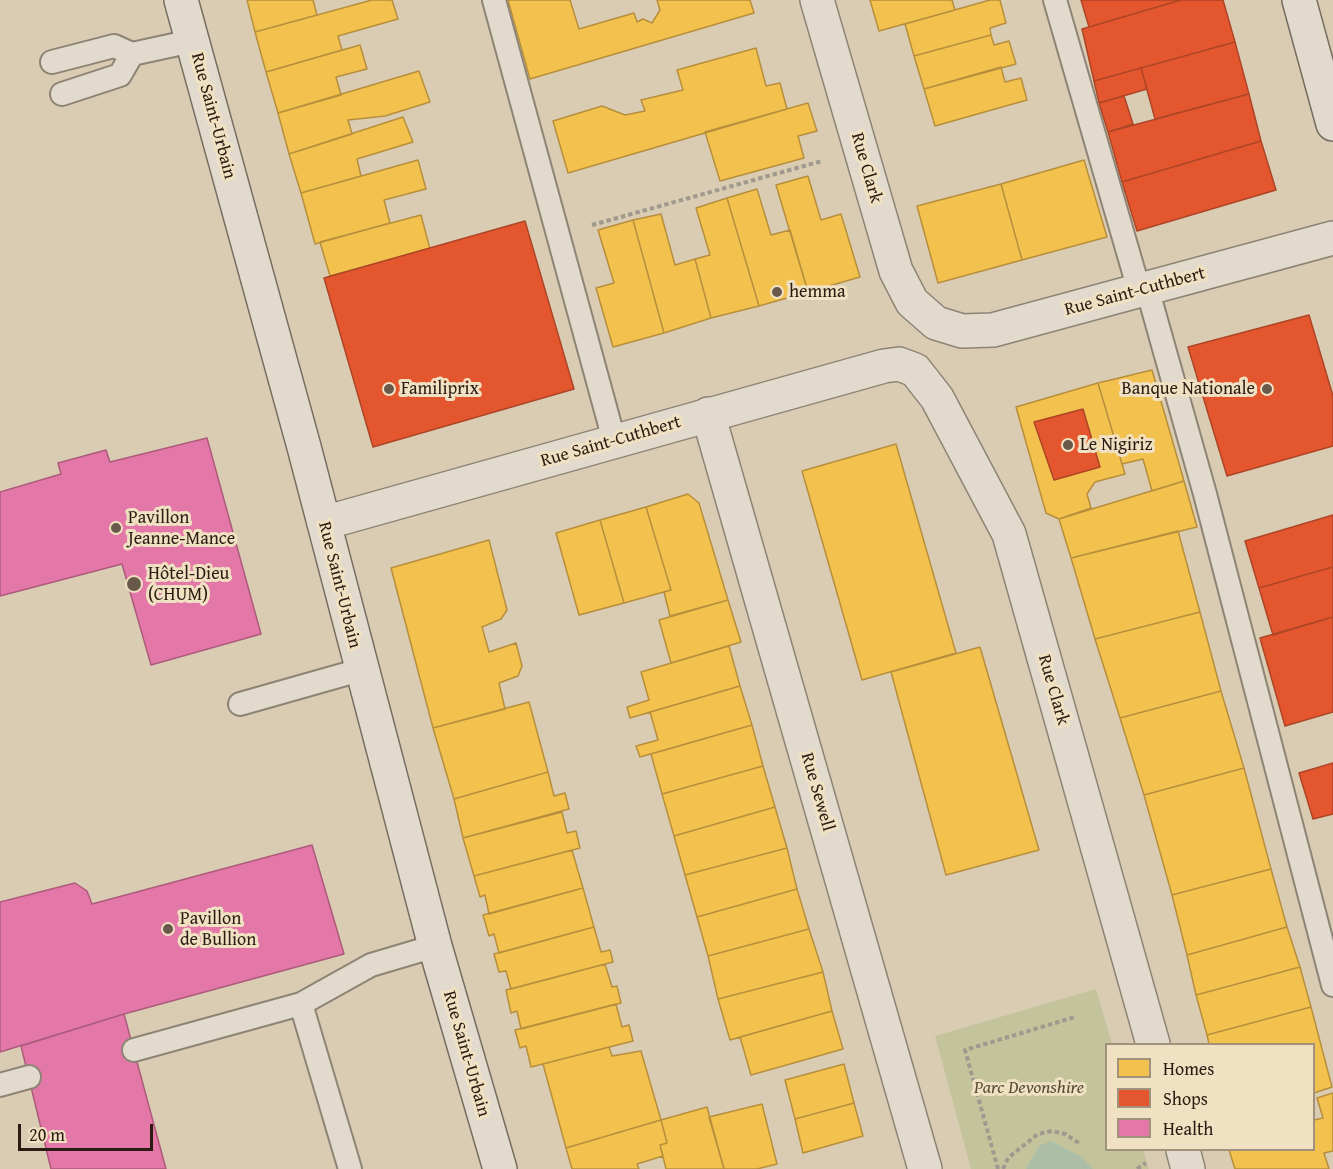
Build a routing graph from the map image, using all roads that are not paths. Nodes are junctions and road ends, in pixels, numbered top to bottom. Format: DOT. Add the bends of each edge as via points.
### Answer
graph roads {
  1 [pos="181,0"];
  2 [pos="494,0"];
  3 [pos="817,0"];
  4 [pos="1055,0"];
  5 [pos="1299,0"];
  6 [pos="192,41"];
  7 [pos="132,54"];
  8 [pos="52,62"];
  9 [pos="62,94"];
  10 [pos="1333,124"];
  11 [pos="1333,238"];
  12 [pos="1143,289"];
  13 [pos="936,323"];
  14 [pos="899,364"];
  15 [pos="708,414"];
  16 [pos="614,440"];
  17 [pos="324,523"];
  18 [pos="360,670"];
  19 [pos="240,704"];
  20 [pos="435,946"];
  21 [pos="1333,985"];
  22 [pos="301,1004"];
  23 [pos="1153,1043"];
  24 [pos="134,1050"];
  25 [pos="29,1077"];
  26 [pos="0,1085"];
  27 [pos="1184,1151"];
  28 [pos="919,1167"];
  29 [pos="350,1169"];
  30 [pos="500,1169"];
  31 [pos="1188,1169"];
  1 -- 6 [label="street, Rue Saint-Urbain"];
  2 -- 16 [label="lane"];
  3 -- 13 [label="street, Rue Clark" via="896,271 912,302"];
  4 -- 12 [label="lane"];
  5 -- 10 [label="street"];
  6 -- 7 [label="lane"];
  6 -- 17 [label="street, Rue Saint-Urbain"];
  7 -- 8 [label="lane" via="114,46"];
  7 -- 9 [label="lane" via="120,75"];
  11 -- 12 [label="street, Rue Saint-Cuthbert"];
  12 -- 13 [label="street, Rue Saint-Cuthbert" via="993,330 962,331"];
  12 -- 21 [label="lane" via="1205,494"];
  14 -- 15 [label="street, Rue Saint-Cuthbert"];
  14 -- 23 [label="street, Rue Clark" via="915,370 928,384 1009,534"];
  15 -- 16 [label="street, Rue Saint-Cuthbert"];
  15 -- 28 [label="street, Rue Sewell"];
  16 -- 17 [label="street, Rue Saint-Cuthbert"];
  17 -- 18 [label="street, Rue Saint-Urbain"];
  18 -- 19 [label="lane"];
  18 -- 20 [label="street, Rue Saint-Urbain"];
  20 -- 22 [label="lane" via="371,966"];
  20 -- 30 [label="street, Rue Saint-Urbain"];
  22 -- 24 [label="lane"];
  22 -- 29 [label="lane"];
  25 -- 26 [label="lane"];
  27 -- 31 [label="street"];
}
